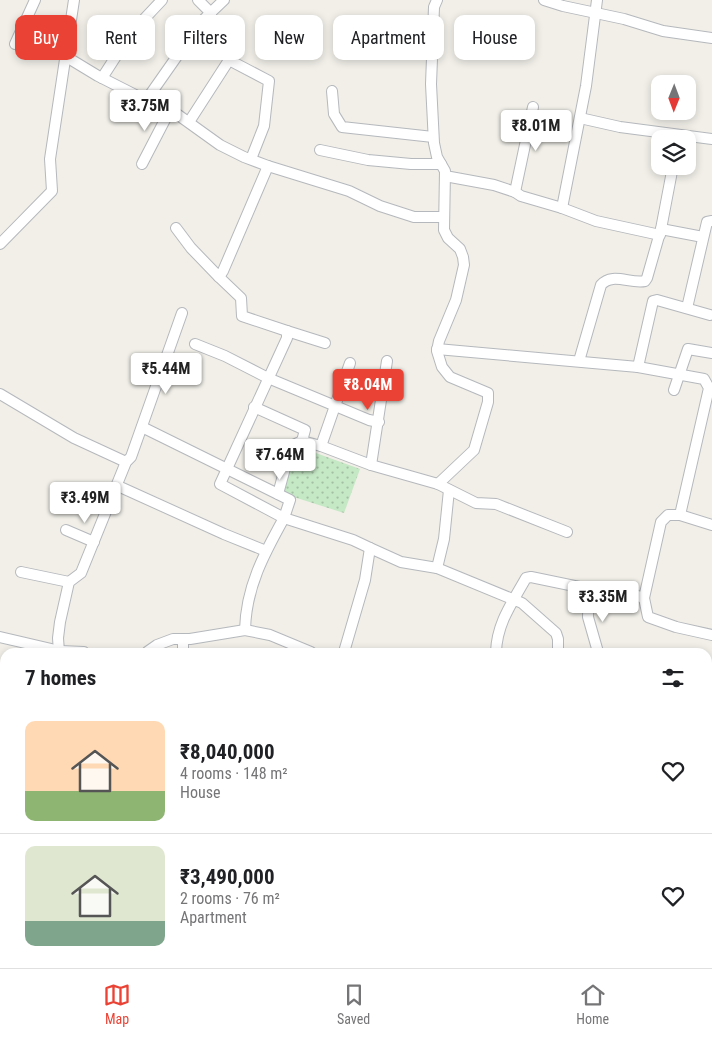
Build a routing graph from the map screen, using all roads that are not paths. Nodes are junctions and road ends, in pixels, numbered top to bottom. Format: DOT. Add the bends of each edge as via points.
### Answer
graph roads {
  1 [pos="35,0"];
  2 [pos="74,0"];
  3 [pos="162,0"];
  4 [pos="198,0"];
  5 [pos="224,0"];
  6 [pos="437,0"];
  7 [pos="544,0"];
  8 [pos="596,0"];
  9 [pos="211,13"];
  10 [pos="596,13"];
  11 [pos="28,15"];
  12 [pos="72,15"];
  13 [pos="712,38"];
  14 [pos="64,60"];
  15 [pos="72,60"];
  16 [pos="102,78"];
  17 [pos="332,91"];
  18 [pos="147,100"];
  19 [pos="533,107"];
  20 [pos="169,112"];
  21 [pos="580,118"];
  22 [pos="189,122"];
  23 [pos="651,132"];
  24 [pos="433,136"];
  25 [pos="696,138"];
  26 [pos="712,139"];
  27 [pos="320,150"];
  28 [pos="251,159"];
  29 [pos="142,164"];
  30 [pos="441,164"];
  31 [pos="268,166"];
  32 [pos="671,175"];
  33 [pos="445,176"];
  34 [pos="515,192"];
  35 [pos="562,208"];
  36 [pos="443,217"];
  37 [pos="712,221"];
  38 [pos="176,228"];
  39 [pos="660,232"];
  40 [pos="703,237"];
  41 [pos="0,244"];
  42 [pos="219,277"];
  43 [pos="687,308"];
  44 [pos="182,313"];
  45 [pos="710,315"];
  46 [pos="288,331"];
  47 [pos="325,343"];
  48 [pos="195,344"];
  49 [pos="437,349"];
  50 [pos="712,353"];
  51 [pos="388,361"];
  52 [pos="579,362"];
  53 [pos="350,363"];
  54 [pos="638,367"];
  55 [pos="680,375"];
  56 [pos="268,378"];
  57 [pos="674,390"];
  58 [pos="0,394"];
  59 [pos="334,406"];
  60 [pos="254,407"];
  61 [pos="379,422"];
  62 [pos="142,428"];
  63 [pos="302,441"];
  64 [pos="321,446"];
  65 [pos="126,462"];
  66 [pos="371,465"];
  67 [pos="226,468"];
  68 [pos="438,484"];
  69 [pos="118,486"];
  70 [pos="449,490"];
  71 [pos="278,494"];
  72 [pos="680,515"];
  73 [pos="284,518"];
  74 [pos="712,525"];
  75 [pos="66,530"];
  76 [pos="567,532"];
  77 [pos="94,542"];
  78 [pos="370,548"];
  79 [pos="266,550"];
  80 [pos="437,568"];
  81 [pos="21,572"];
  82 [pos="69,582"];
  83 [pos="589,589"];
  84 [pos="644,598"];
  85 [pos="514,599"];
  86 [pos="245,630"];
  87 [pos="712,635"];
  88 [pos="0,637"];
  89 [pos="183,639"];
  90 [pos="44,648"];
  91 [pos="59,648"];
  92 [pos="153,648"];
  93 [pos="183,648"];
  94 [pos="301,648"];
  95 [pos="345,648"];
  96 [pos="496,648"];
  97 [pos="558,648"];
  98 [pos="597,648"];
  1 -- 11 [label="street"];
  2 -- 12 [label="street"];
  3 -- 16 [label="street" via="131,33"];
  4 -- 9 [label="street"];
  5 -- 9 [label="street"];
  6 -- 24 [label="street" via="431,84"];
  7 -- 10 [label="street"];
  8 -- 10 [label="street"];
  9 -- 18 [label="street"];
  10 -- 13 [label="street" via="663,31"];
  10 -- 21 [label="street"];
  14 -- 41 [label="street" via="50,159 52,191"];
  15 -- 16 [label="street"];
  16 -- 18 [label="street"];
  17 -- 24 [label="street" via="334,114 342,127"];
  18 -- 20 [label="street"];
  19 -- 34 [label="street"];
  20 -- 22 [label="street"];
  20 -- 29 [label="street"];
  21 -- 23 [label="street"];
  21 -- 35 [label="street"];
  22 -- 28 [label="street" via="220,145"];
  22 -- 28 [label="street" via="229,60 269,81 264,126"];
  24 -- 30 [label="street"];
  25 -- 26 [label="street"];
  27 -- 30 [label="street" via="368,160"];
  28 -- 31 [label="street"];
  30 -- 33 [label="street"];
  31 -- 36 [label="street" via="349,191 414,217"];
  31 -- 42 [label="street" via="224,272"];
  32 -- 39 [label="street"];
  33 -- 34 [label="street"];
  33 -- 36 [label="street"];
  34 -- 35 [label="street"];
  35 -- 39 [label="street" via="596,221"];
  36 -- 49 [label="street" via="446,235 460,249 464,265 456,300"];
  37 -- 40 [label="street" via="707,222"];
  38 -- 42 [label="street"];
  39 -- 40 [label="street"];
  39 -- 52 [label="street" via="645,281 616,279 601,285"];
  40 -- 43 [label="street"];
  42 -- 46 [label="street" via="241,298 242,316"];
  43 -- 45 [label="street"];
  43 -- 54 [label="street" via="653,301"];
  44 -- 62 [label="street"];
  46 -- 47 [label="street"];
  46 -- 56 [label="street"];
  48 -- 56 [label="street"];
  49 -- 52 [label="street"];
  49 -- 68 [label="street" via="442,367 450,377 488,393 474,450"];
  50 -- 55 [label="street" via="688,349"];
  51 -- 61 [label="street"];
  52 -- 54 [label="street"];
  53 -- 59 [label="street"];
  54 -- 55 [label="street"];
  55 -- 57 [label="street"];
  55 -- 72 [label="street" via="704,379 709,388"];
  56 -- 59 [label="street"];
  56 -- 60 [label="street"];
  58 -- 65 [label="street" via="74,438"];
  59 -- 61 [label="street"];
  59 -- 64 [label="street"];
  60 -- 63 [label="street" via="305,430"];
  60 -- 67 [label="street"];
  61 -- 66 [label="street"];
  62 -- 65 [label="street"];
  62 -- 67 [label="street"];
  63 -- 64 [label="street"];
  63 -- 71 [label="street" via="291,446"];
  64 -- 66 [label="street"];
  65 -- 69 [label="street"];
  66 -- 68 [label="street"];
  67 -- 71 [label="street"];
  67 -- 73 [label="street" via="220,484"];
  68 -- 70 [label="street"];
  69 -- 77 [label="street"];
  69 -- 79 [label="street"];
  70 -- 76 [label="street" via="476,503 496,504"];
  70 -- 80 [label="street" via="444,539"];
  71 -- 73 [label="street" via="290,500"];
  72 -- 74 [label="street"];
  72 -- 84 [label="street" via="668,515 661,522"];
  73 -- 78 [label="street"];
  73 -- 79 [label="street"];
  75 -- 77 [label="street"];
  77 -- 82 [label="street" via="81,573"];
  78 -- 80 [label="street" via="401,562"];
  78 -- 95 [label="street" via="365,580"];
  79 -- 86 [label="street" via="251,588"];
  80 -- 85 [label="street"];
  81 -- 82 [label="street"];
  82 -- 91 [label="street" via="60,622"];
  83 -- 84 [label="street"];
  83 -- 85 [label="street" via="531,577 526,578"];
  83 -- 98 [label="street" via="588,617"];
  84 -- 87 [label="street" via="648,617"];
  85 -- 96 [label="street" via="500,625"];
  85 -- 97 [label="street" via="556,634"];
  86 -- 89 [label="street"];
  86 -- 94 [label="street" via="270,635"];
  88 -- 90 [label="street"];
  89 -- 92 [label="street" via="173,638"];
  89 -- 93 [label="street"];
}
